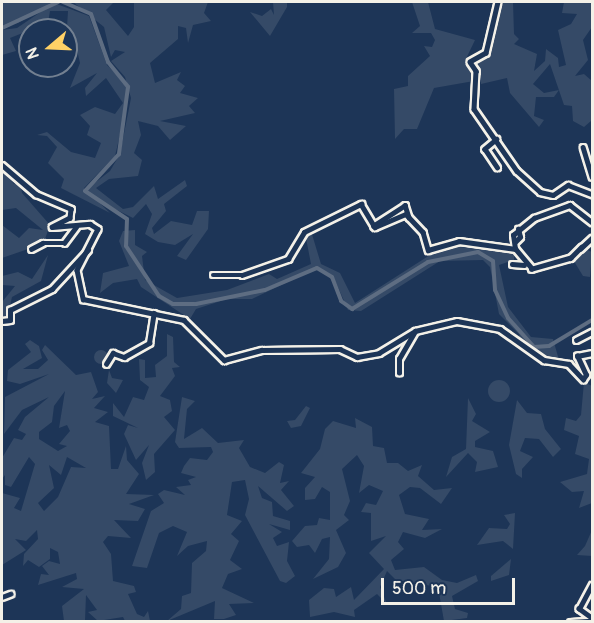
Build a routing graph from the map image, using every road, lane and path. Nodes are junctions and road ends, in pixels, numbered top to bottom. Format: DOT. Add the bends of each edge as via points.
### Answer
graph roads {
  1 [pos="498,2"];
  2 [pos="497,139"];
  3 [pos="583,147"];
  4 [pos="2,165"];
  5 [pos="497,167"];
  6 [pos="592,177"];
  7 [pos="592,194"];
  8 [pos="409,217"];
  9 [pos="592,222"];
  10 [pos="373,226"];
  11 [pos="76,227"];
  12 [pos="592,238"];
  13 [pos="31,249"];
  14 [pos="515,249"];
  15 [pos="88,250"];
  16 [pos="512,264"];
  17 [pos="525,265"];
  18 [pos="213,275"];
  19 [pos="154,313"];
  20 [pos="2,321"];
  21 [pos="415,331"];
  22 [pos="592,333"];
  23 [pos="576,340"];
  24 [pos="592,353"];
  25 [pos="106,364"];
  26 [pos="399,373"];
  27 [pos="592,585"];
  28 [pos="10,594"];
  29 [pos="2,597"];
  30 [pos="591,619"];
  31 [pos="570,621"];
  1 -- 2 [label="street" via="486,53 470,62 476,70 474,109"];
  2 -- 5 [label="street" via="485,149"];
  2 -- 7 [label="street" via="519,173 543,195 568,185"];
  3 -- 6 [label="street"];
  4 -- 11 [label="street" via="36,194 71,208 69,220 52,227"];
  8 -- 10 [label="street"];
  8 -- 10 [label="street" via="405,205"];
  8 -- 14 [label="street" via="424,234 428,250 459,241"];
  9 -- 14 [label="street" via="570,205 518,229"];
  10 -- 18 [label="street" via="361,204 304,232 288,259 242,275"];
  11 -- 13 [label="street" via="64,243 43,243"];
  11 -- 15 [label="street" via="90,224 98,229"];
  12 -- 17 [label="street" via="565,259 535,269"];
  14 -- 17 [label="street"];
  15 -- 19 [label="street" via="76,274 83,299"];
  15 -- 20 [label="street" via="52,289 10,310 10,320"];
  16 -- 17 [label="street"];
  19 -- 21 [label="street" via="187,322 228,360 262,350 340,349 357,357 379,353"];
  19 -- 25 [label="street" via="150,343 124,357 113,353"];
  21 -- 24 [label="street" via="441,322 478,322 503,331 544,360 569,364 583,379 586,375 577,356"];
  21 -- 26 [label="street" via="399,359"];
  22 -- 23 [label="street"];
  27 -- 30 [label="street" via="579,609"];
  28 -- 29 [label="street"];
  30 -- 31 [label="street"];
}
